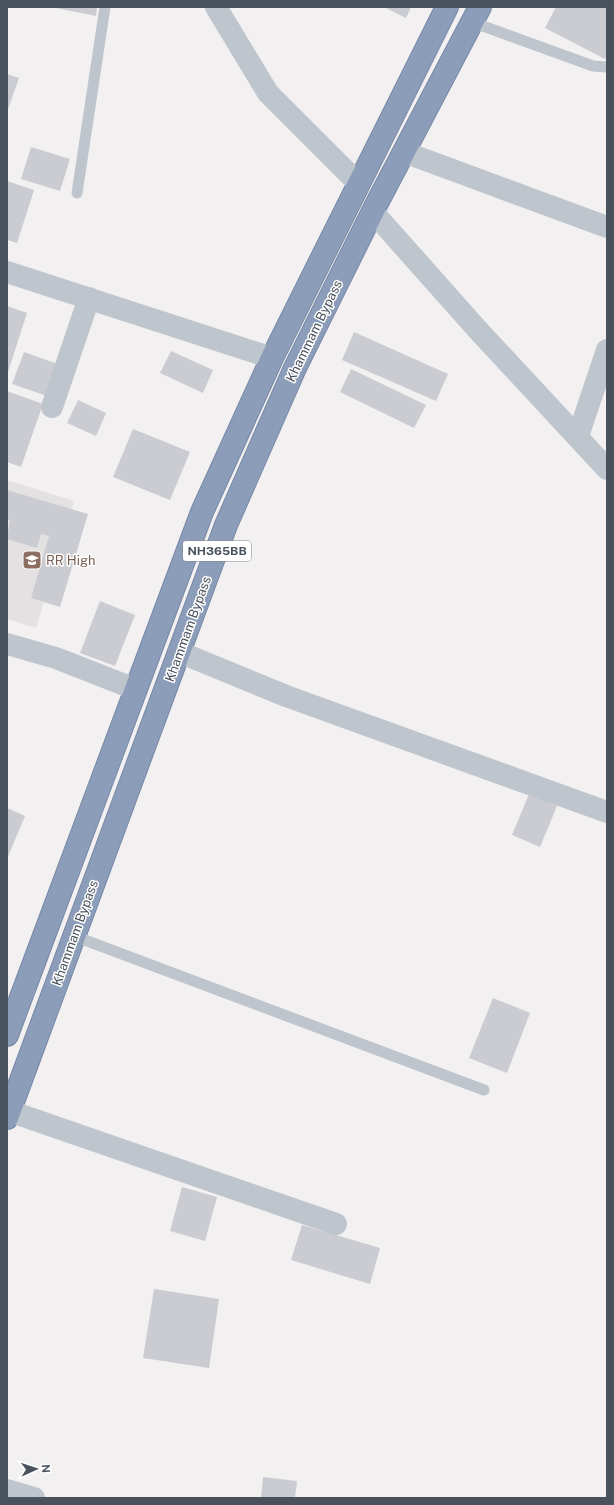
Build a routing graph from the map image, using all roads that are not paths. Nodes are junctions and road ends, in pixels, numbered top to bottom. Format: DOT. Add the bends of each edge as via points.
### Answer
graph roads {
  1 [pos="105,7"];
  2 [pos="216,7"];
  3 [pos="447,7"];
  4 [pos="476,15"];
  5 [pos="607,68"];
  6 [pos="404,152"];
  7 [pos="358,182"];
  8 [pos="77,193"];
  9 [pos="373,212"];
  10 [pos="607,227"];
  11 [pos="7,272"];
  12 [pos="90,298"];
  13 [pos="607,350"];
  14 [pos="272,358"];
  15 [pos="52,407"];
  16 [pos="578,436"];
  17 [pos="607,469"];
  18 [pos="7,644"];
  19 [pos="179,652"];
  20 [pos="135,689"];
  21 [pos="607,812"];
  22 [pos="74,936"];
  23 [pos="7,1035"];
  24 [pos="484,1090"];
  25 [pos="8,1114"];
  26 [pos="336,1224"];
  27 [pos="7,1490"];
  28 [pos="34,1498"];
  1 -- 8 [label="lane"];
  2 -- 7 [label="street" via="268,93"];
  3 -- 7 [label="highway, Khammam Bypass / NH365BB"];
  4 -- 5 [label="lane" via="593,66"];
  4 -- 6 [label="highway, Khammam Bypass / NH365BB"];
  6 -- 9 [label="highway, Khammam Bypass / NH365BB"];
  6 -- 10 [label="street"];
  7 -- 14 [label="highway, Khammam Bypass / NH365BB"];
  9 -- 16 [label="street" via="477,329"];
  9 -- 19 [label="highway, Khammam Bypass / NH365BB" via="295,368 229,518"];
  11 -- 12 [label="street"];
  12 -- 14 [label="street"];
  12 -- 15 [label="street"];
  13 -- 16 [label="street"];
  14 -- 20 [label="highway, Khammam Bypass / NH365BB" via="202,512"];
  16 -- 17 [label="street"];
  18 -- 20 [label="street" via="56,658"];
  19 -- 21 [label="street" via="286,696"];
  19 -- 22 [label="highway, Khammam Bypass / NH365BB"];
  20 -- 23 [label="highway, Khammam Bypass / NH365BB"];
  22 -- 24 [label="lane"];
  22 -- 25 [label="highway, Khammam Bypass / NH365BB"];
  25 -- 26 [label="street"];
  27 -- 28 [label="street"];
}
